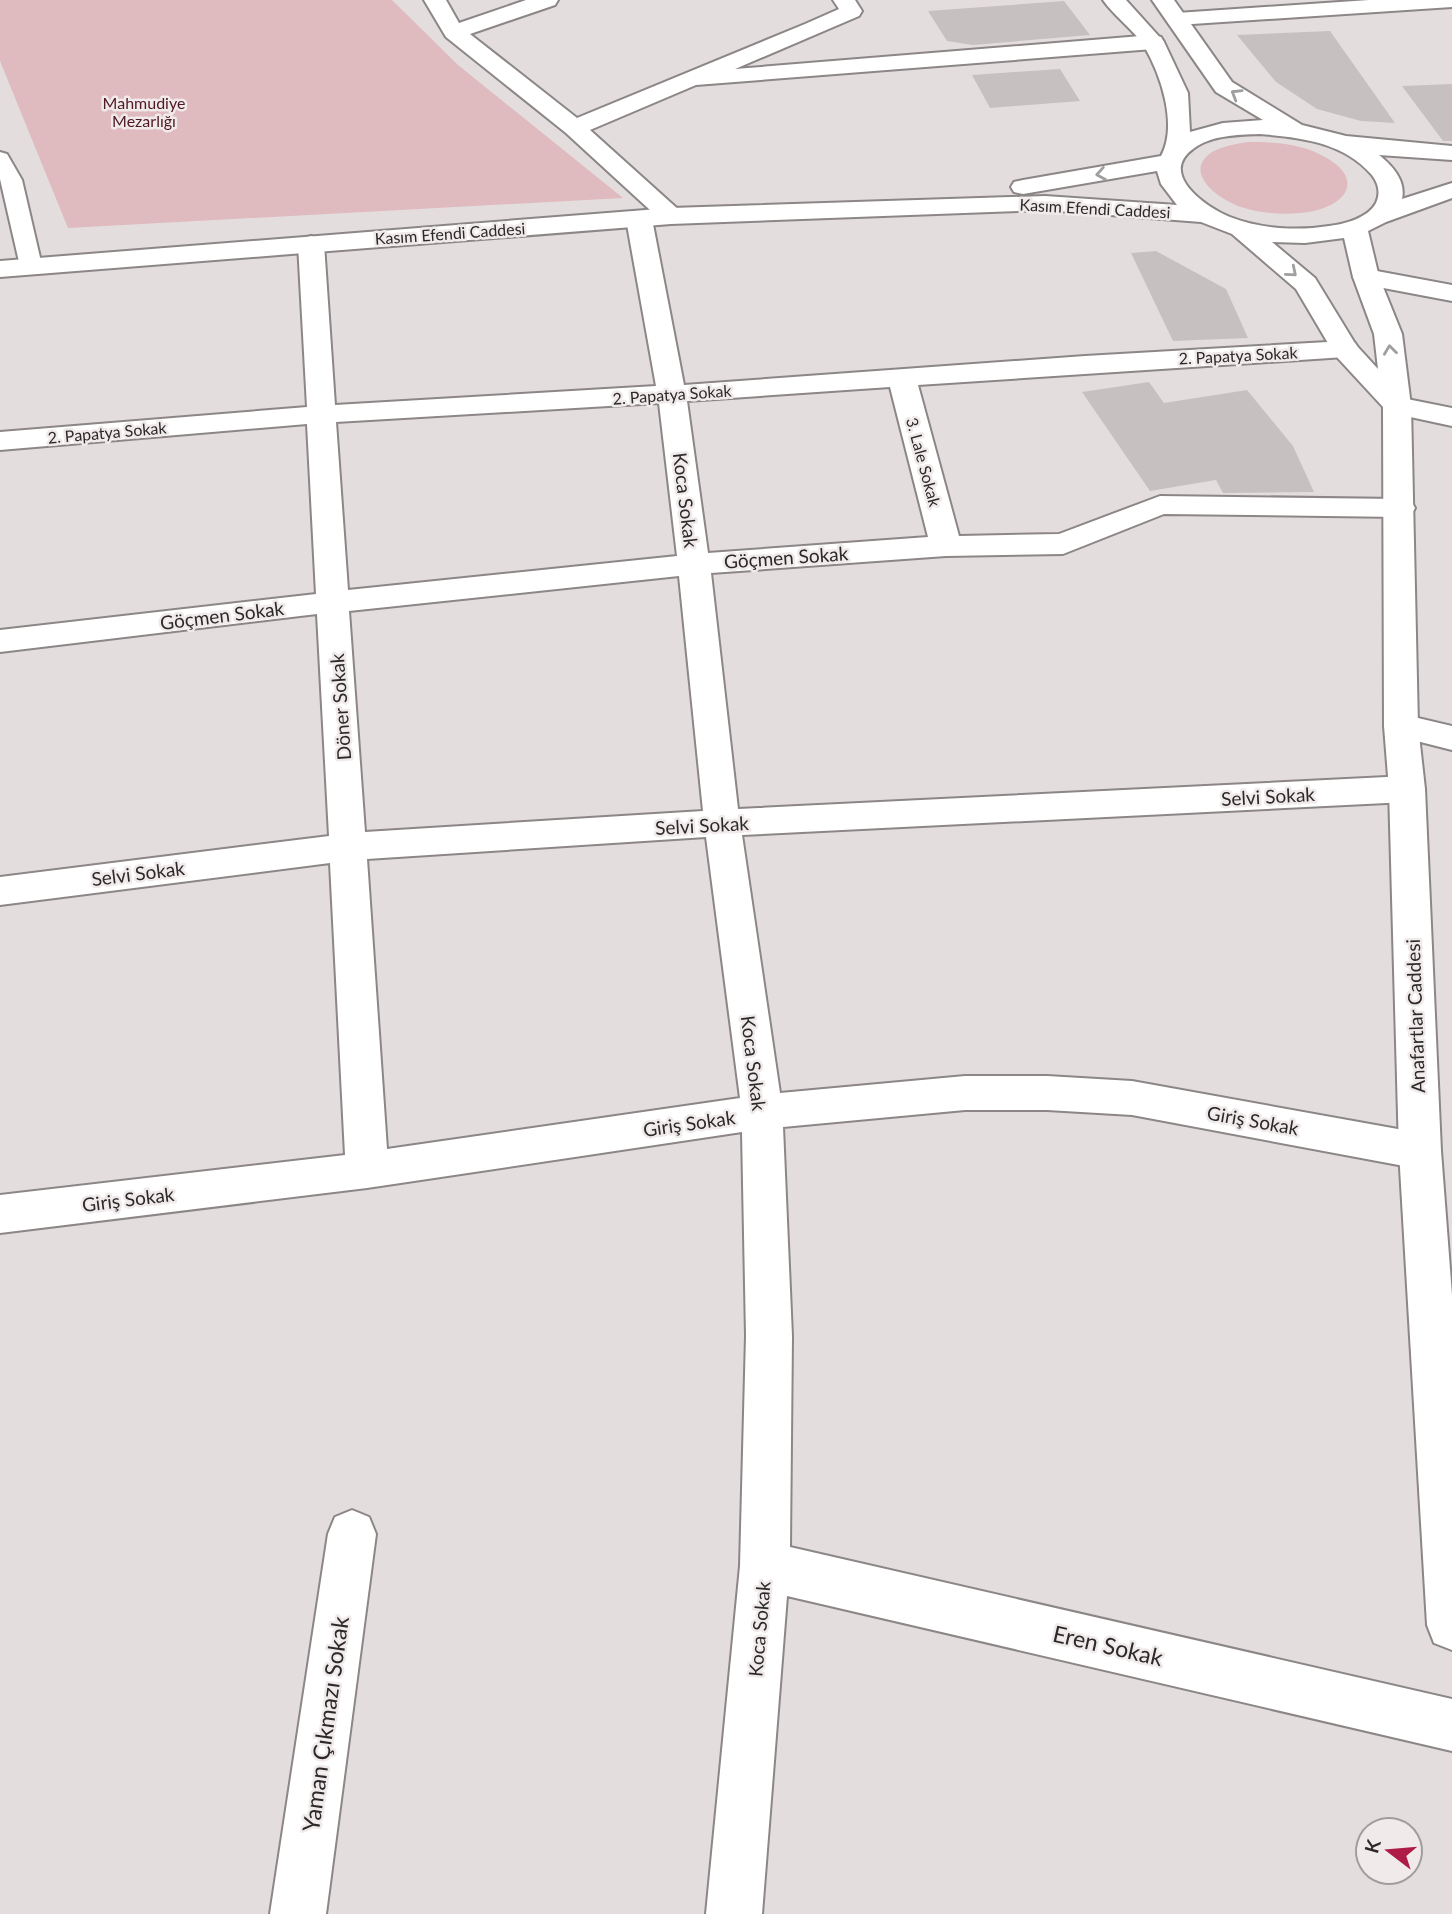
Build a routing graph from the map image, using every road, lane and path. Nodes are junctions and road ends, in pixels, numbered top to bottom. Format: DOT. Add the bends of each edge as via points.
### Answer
graph roads {
  1 [pos="435,0"];
  2 [pos="547,0"];
  3 [pos="1114,0"];
  4 [pos="1163,0"];
  5 [pos="1452,1"];
  6 [pos="848,5"];
  7 [pos="1177,19"];
  8 [pos="454,32"];
  9 [pos="1153,42"];
  10 [pos="888,64"];
  11 [pos="698,79"];
  12 [pos="574,128"];
  13 [pos="1294,130"];
  14 [pos="1327,137"];
  15 [pos="1452,153"];
  16 [pos="1174,155"];
  17 [pos="0,158"];
  18 [pos="5,180"];
  19 [pos="1452,190"];
  20 [pos="900,207"];
  21 [pos="1205,215"];
  22 [pos="1379,216"];
  23 [pos="655,217"];
  24 [pos="1240,228"];
  25 [pos="1355,229"];
  26 [pos="311,244"];
  27 [pos="31,266"];
  28 [pos="0,269"];
  29 [pos="1366,277"];
  30 [pos="1452,293"];
  31 [pos="1345,349"];
  32 [pos="902,377"];
  33 [pos="672,394"];
  34 [pos="1397,406"];
  35 [pos="322,414"];
  36 [pos="1452,417"];
  37 [pos="0,441"];
  38 [pos="1400,508"];
  39 [pos="946,546"];
  40 [pos="694,564"];
  41 [pos="333,602"];
  42 [pos="0,641"];
  43 [pos="1401,726"];
  44 [pos="1452,738"];
  45 [pos="1407,789"];
  46 [pos="722,823"];
  47 [pos="348,846"];
  48 [pos="0,891"];
  49 [pos="762,1112"];
  50 [pos="1420,1151"];
  51 [pos="367,1171"];
  52 [pos="0,1214"];
  53 [pos="352,1534"];
  54 [pos="765,1566"];
  55 [pos="1452,1625"];
  56 [pos="1452,1725"];
  57 [pos="298,1914"];
  58 [pos="734,1914"];
  1 -- 8 [label="street"];
  2 -- 8 [label="street"];
  3 -- 9 [label="street"];
  4 -- 7 [label="street"];
  5 -- 7 [label="street"];
  6 -- 10 [label="street"];
  6 -- 11 [label="street"];
  13 -- 7 [label="street, one-way" via="1224,87"];
  8 -- 12 [label="street"];
  9 -- 10 [label="street"];
  9 -- 16 [label="street" via="1177,93"];
  10 -- 11 [label="street"];
  11 -- 12 [label="street"];
  12 -- 23 [label="street"];
  13 -- 14 [label="street"];
  13 -- 16 [label="street, Kasım Efendi Caddesi" via="1227,129 1200,136"];
  14 -- 15 [label="street" via="1375,147"];
  14 -- 22 [label="street" via="1377,164 1390,181 1391,199"];
  16 -- 20 [label="street, Kasım Efendi Caddesi, one-way"];
  16 -- 21 [label="street" via="1168,179 1181,198"];
  17 -- 18 [label="lane"];
  18 -- 27 [label="lane"];
  19 -- 22 [label="street"];
  20 -- 21 [label="street, Kasım Efendi Caddesi" via="1045,203"];
  20 -- 23 [label="street, Kasım Efendi Caddesi"];
  21 -- 24 [label="street"];
  22 -- 25 [label="street"];
  23 -- 26 [label="street, Kasım Efendi Caddesi"];
  23 -- 33 [label="street, Koca Sokak"];
  24 -- 25 [label="street" via="1280,236"];
  24 -- 31 [label="street, one-way" via="1306,284"];
  25 -- 29 [label="street, Anafartlar Caddesi"];
  26 -- 27 [label="street, Kasım Efendi Caddesi"];
  26 -- 35 [label="street, Döner Sokak"];
  27 -- 28 [label="street, Kasım Efendi Caddesi"];
  29 -- 30 [label="street"];
  34 -- 29 [label="street, Anafartlar Caddesi, one-way" via="1388,334"];
  31 -- 32 [label="street, 2. Papatya Sokak"];
  31 -- 34 [label="street"];
  32 -- 33 [label="street, 2. Papatya Sokak"];
  32 -- 39 [label="street, 3. Lale Sokak"];
  33 -- 35 [label="street, 2. Papatya Sokak"];
  33 -- 40 [label="street, Koca Sokak"];
  34 -- 36 [label="street"];
  34 -- 38 [label="street, Anafartlar Caddesi"];
  35 -- 37 [label="street, 2. Papatya Sokak"];
  35 -- 41 [label="street, Döner Sokak"];
  38 -- 39 [label="street, Göçmen Sokak" via="1160,505 1063,544"];
  38 -- 43 [label="street, Anafartlar Caddesi"];
  39 -- 40 [label="street, Göçmen Sokak"];
  40 -- 41 [label="street, Göçmen Sokak"];
  40 -- 46 [label="street, Koca Sokak"];
  41 -- 42 [label="street, Göçmen Sokak"];
  41 -- 47 [label="street, Döner Sokak"];
  43 -- 44 [label="street"];
  43 -- 45 [label="street, Anafartlar Caddesi"];
  45 -- 46 [label="street, Selvi Sokak"];
  45 -- 50 [label="street, Anafartlar Caddesi"];
  46 -- 47 [label="street, Selvi Sokak"];
  46 -- 49 [label="street, Koca Sokak"];
  47 -- 48 [label="street, Selvi Sokak"];
  47 -- 51 [label="street, Döner Sokak"];
  49 -- 50 [label="street, Giriş Sokak" via="965,1093 1047,1093 1120,1098"];
  49 -- 51 [label="street, Giriş Sokak"];
  49 -- 54 [label="street, Koca Sokak" via="769,1336"];
  50 -- 55 [label="street, Anafartlar Caddesi"];
  51 -- 52 [label="street, Giriş Sokak"];
  53 -- 57 [label="street, Yaman Çıkmazı Sokak"];
  54 -- 56 [label="street, Eren Sokak"];
  54 -- 58 [label="street, Koca Sokak"];
}
